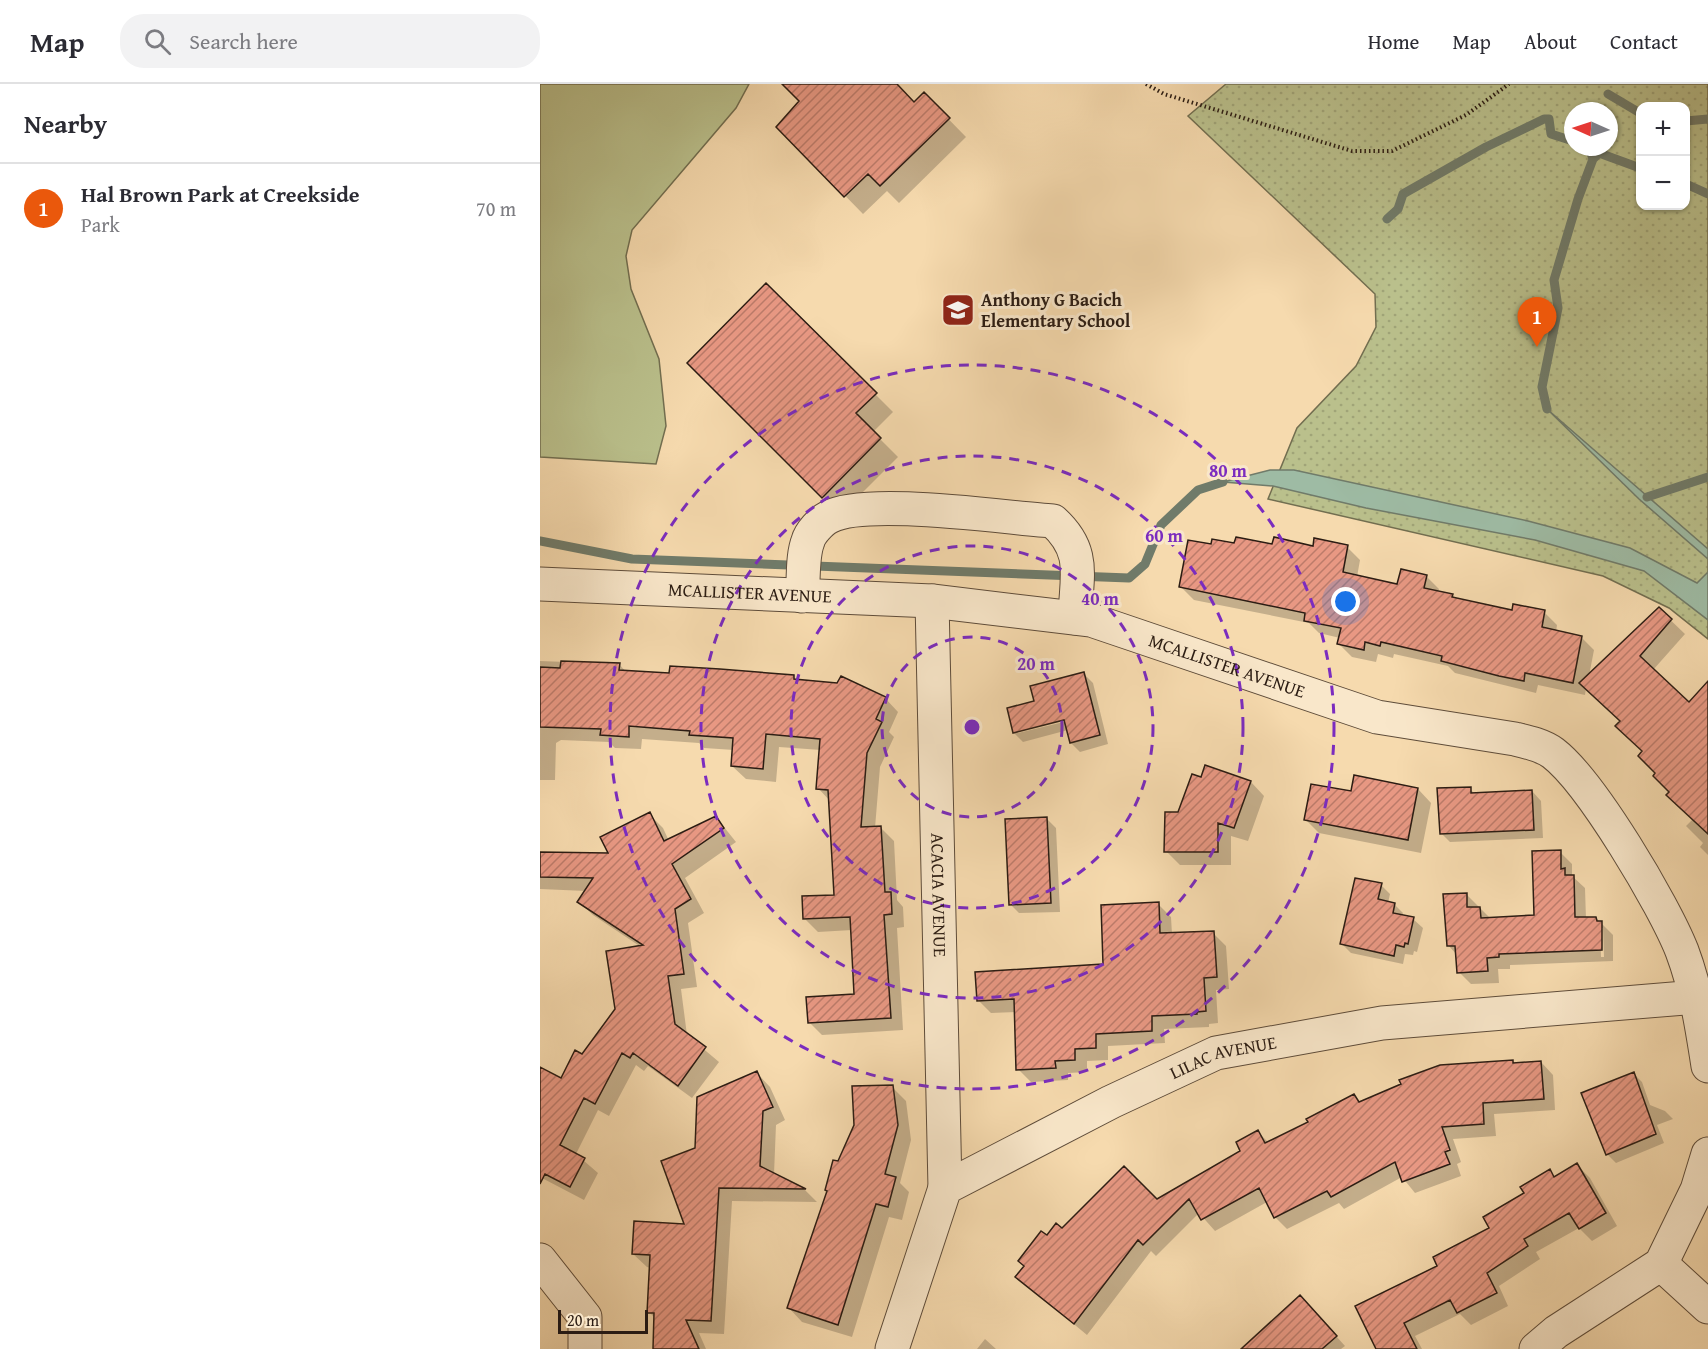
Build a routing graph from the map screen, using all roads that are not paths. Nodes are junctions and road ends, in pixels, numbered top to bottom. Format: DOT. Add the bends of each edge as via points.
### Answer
graph roads {
  1 [pos="540,584"];
  2 [pos="802,596"];
  3 [pos="932,601"];
  4 [pos="1076,608"];
  5 [pos="1695,947"];
  6 [pos="1697,997"];
  7 [pos="1708,1066"];
  8 [pos="1708,1154"];
  9 [pos="945,1188"];
  10 [pos="540,1260"];
  11 [pos="1661,1264"];
  12 [pos="1708,1307"];
  13 [pos="585,1349"];
  14 [pos="892,1349"];
  15 [pos="1536,1349"];
  1 -- 2 [label="street, MCALLISTER AVENUE"];
  2 -- 3 [label="street, MCALLISTER AVENUE"];
  2 -- 4 [label="street" via="807,541 828,517 855,509 895,508 1053,521 1069,536 1077,553"];
  3 -- 4 [label="street, MCALLISTER AVENUE"];
  3 -- 9 [label="street, ACACIA AVENUE"];
  4 -- 5 [label="street, MCALLISTER AVENUE" via="1091,620 1377,717 1515,739 1544,748 1569,768"];
  5 -- 6 [label="street, MCALLISTER AVENUE"];
  6 -- 7 [label="street, MCALLISTER AVENUE"];
  6 -- 9 [label="street, LILAC AVENUE" via="1382,1023 1216,1053"];
  8 -- 11 [label="street" via="1697,1190"];
  9 -- 14 [label="street"];
  10 -- 13 [label="street" via="585,1317"];
  11 -- 12 [label="street"];
  11 -- 15 [label="street"];
}
